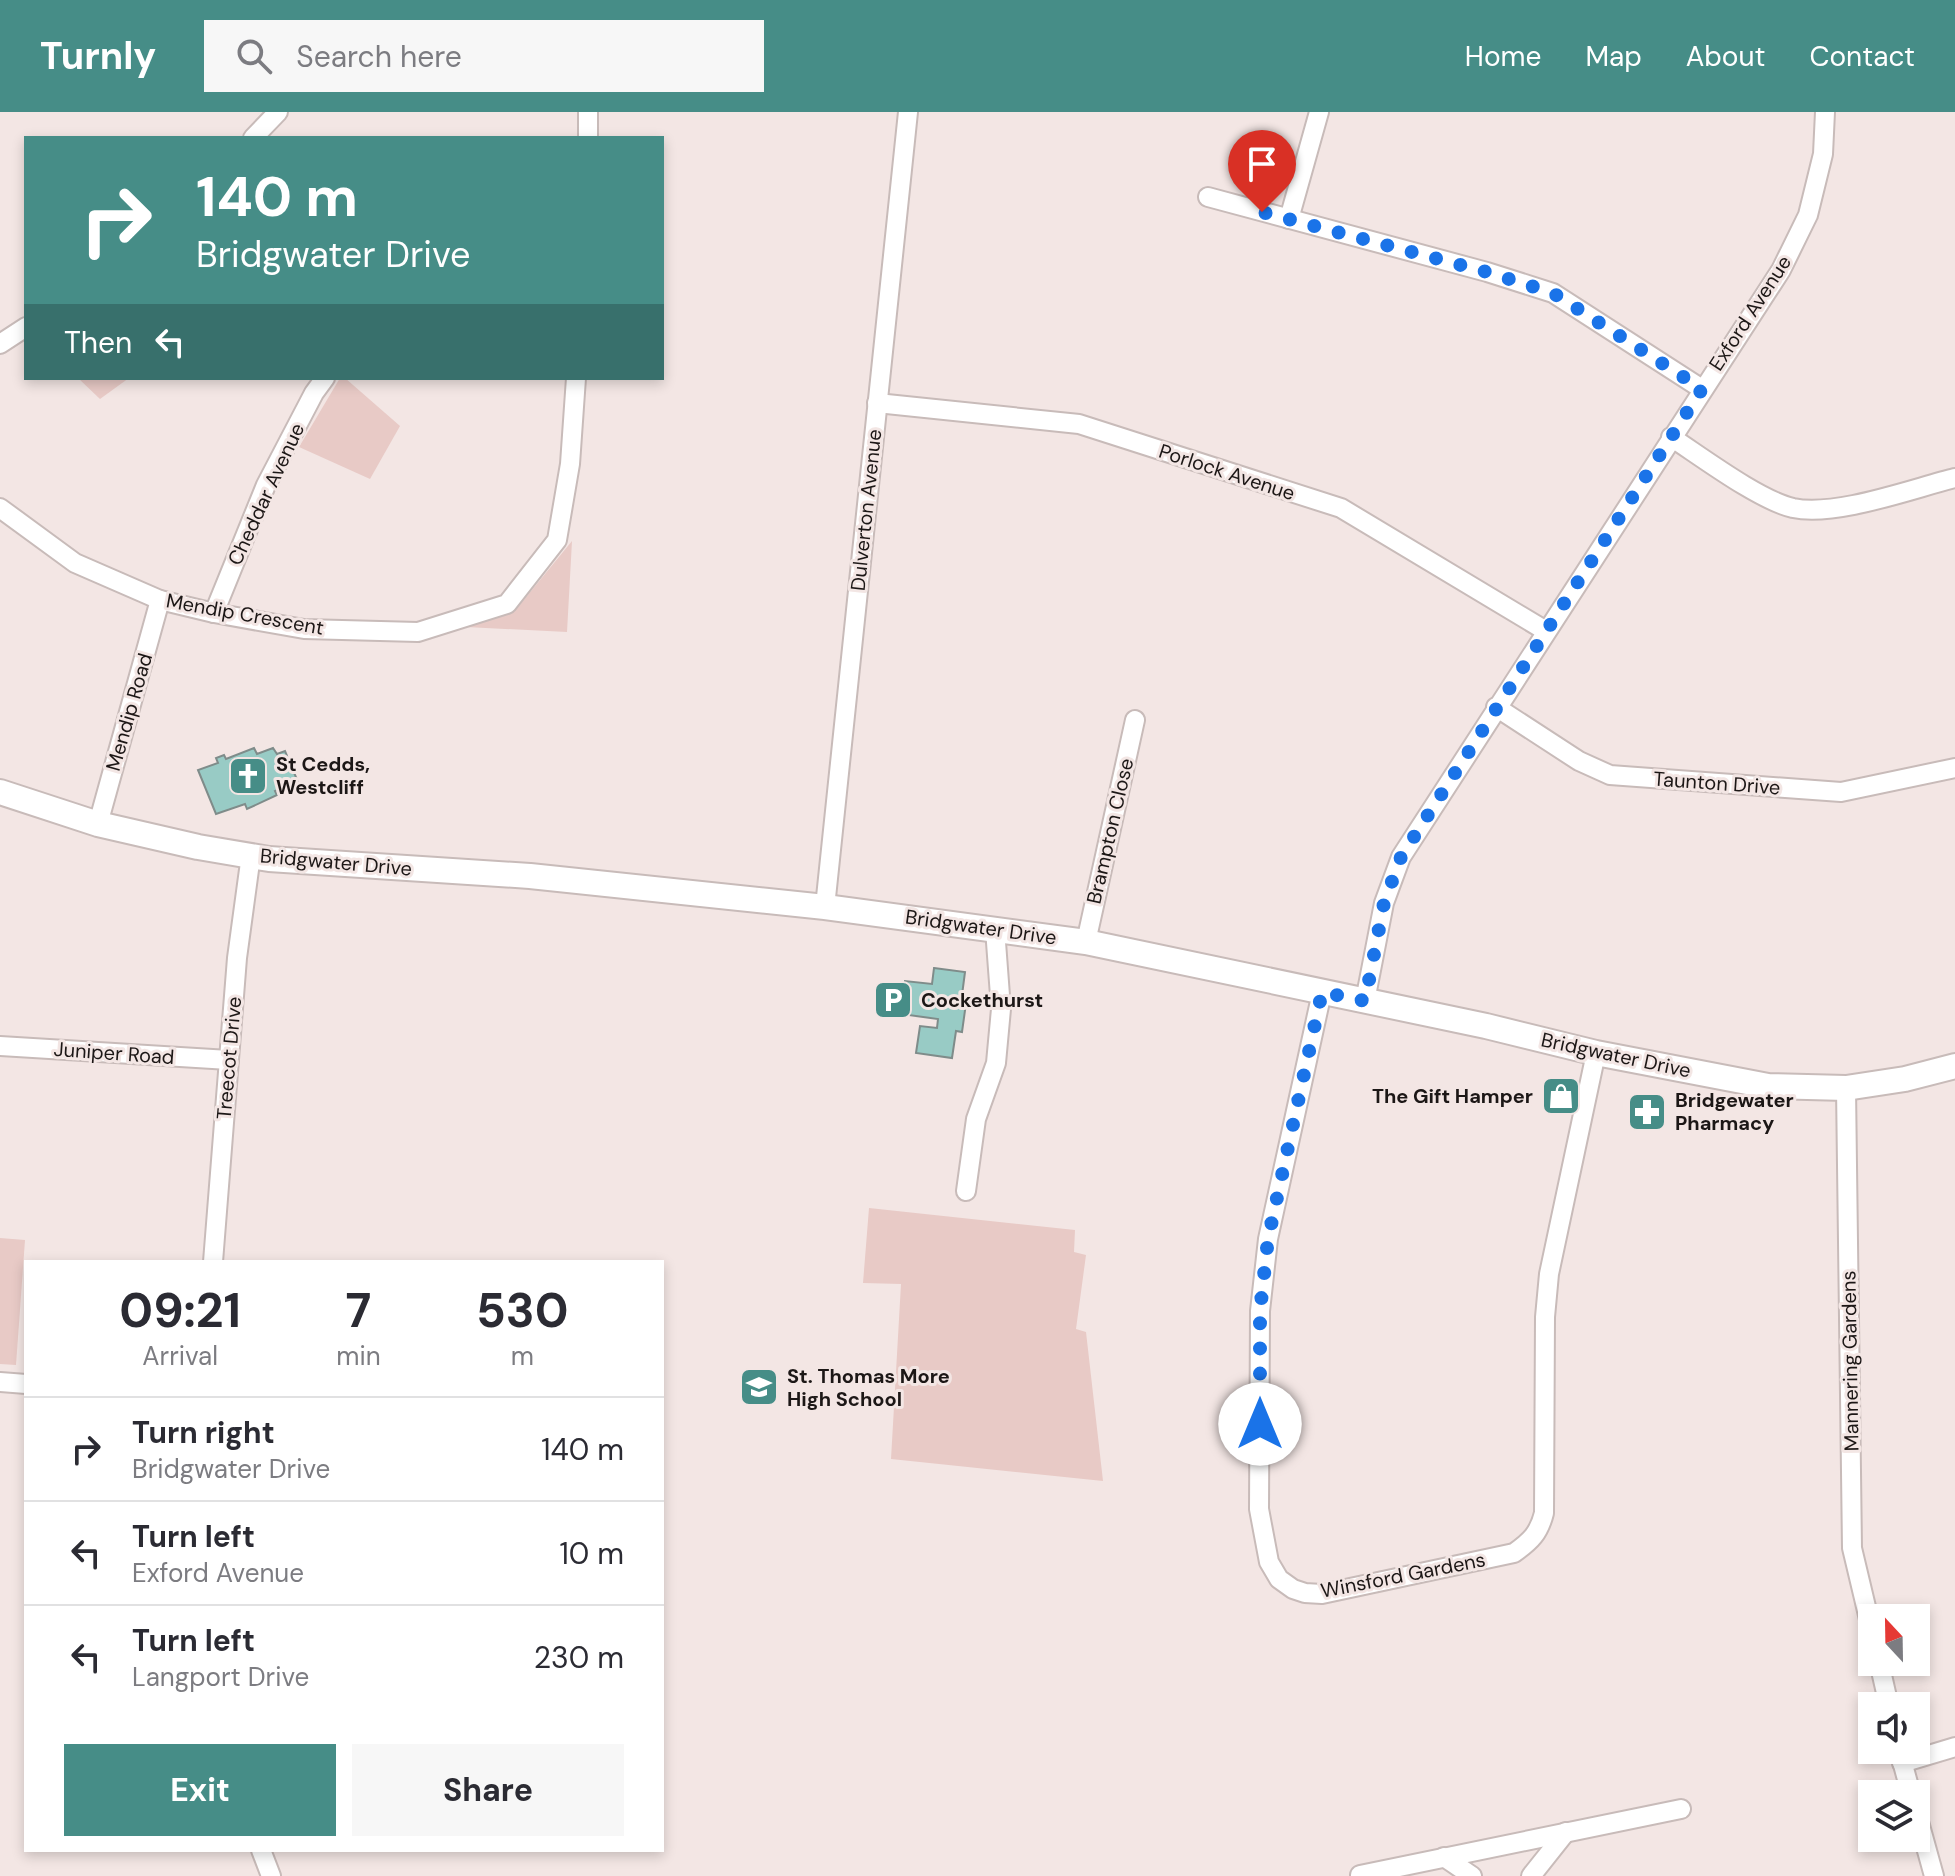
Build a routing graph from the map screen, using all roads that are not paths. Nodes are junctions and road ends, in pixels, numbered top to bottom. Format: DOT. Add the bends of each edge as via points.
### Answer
graph roads {
  1 [pos="278,112"];
  2 [pos="588,112"];
  3 [pos="908,112"];
  4 [pos="1319,112"];
  5 [pos="1825,112"];
  6 [pos="255,136"];
  7 [pos="588,136"];
  8 [pos="1208,197"];
  9 [pos="1289,219"];
  10 [pos="24,328"];
  11 [pos="0,344"];
  12 [pos="324,380"];
  13 [pos="576,380"];
  14 [pos="1702,389"];
  15 [pos="877,403"];
  16 [pos="1671,437"];
  17 [pos="1955,478"];
  18 [pos="0,508"];
  19 [pos="160,600"];
  20 [pos="214,613"];
  21 [pos="1546,631"];
  22 [pos="1496,707"];
  23 [pos="1135,720"];
  24 [pos="1955,768"];
  25 [pos="0,792"];
  26 [pos="98,824"];
  27 [pos="251,855"];
  28 [pos="825,907"];
  29 [pos="995,929"];
  30 [pos="1086,942"];
  31 [pos="1322,992"];
  32 [pos="1365,1001"];
  33 [pos="0,1046"];
  34 [pos="1596,1053"];
  35 [pos="229,1060"];
  36 [pos="1955,1066"];
  37 [pos="1846,1088"];
  38 [pos="966,1191"];
  39 [pos="213,1260"];
  40 [pos="0,1382"];
  41 [pos="24,1384"];
  42 [pos="1865,1604"];
  43 [pos="1955,1747"];
  44 [pos="1930,1751"];
  45 [pos="1681,1809"];
  46 [pos="1566,1832"];
  47 [pos="262,1852"];
  48 [pos="1927,1852"];
  49 [pos="1444,1857"];
  50 [pos="1360,1875"];
  51 [pos="271,1876"];
  52 [pos="1472,1876"];
  53 [pos="1531,1876"];
  54 [pos="1934,1876"];
  1 -- 6 [label="street"];
  2 -- 7 [label="street"];
  3 -- 15 [label="street, Dulverton Avenue"];
  4 -- 9 [label="street"];
  5 -- 14 [label="street, Exford Avenue" via="1823,154 1808,215 1781,270"];
  8 -- 9 [label="street"];
  9 -- 14 [label="street" via="1553,293"];
  10 -- 11 [label="street"];
  12 -- 20 [label="street, Cheddar Avenue" via="266,485"];
  13 -- 20 [label="street, Mendip Crescent" via="570,464 557,540 507,604 418,632 304,629"];
  14 -- 16 [label="street, Exford Avenue"];
  15 -- 21 [label="street, Porlock Avenue" via="1079,424 1341,508"];
  15 -- 28 [label="street, Dulverton Avenue"];
  16 -- 17 [label="street" via="1769,500 1794,508 1831,510"];
  16 -- 21 [label="street, Exford Avenue"];
  18 -- 19 [label="street, Mendip Crescent" via="75,563"];
  19 -- 20 [label="street, Mendip Crescent"];
  19 -- 26 [label="street, Mendip Road"];
  21 -- 22 [label="street, Exford Avenue"];
  22 -- 24 [label="street, Taunton Drive" via="1610,775 1841,792"];
  22 -- 32 [label="street, Exford Avenue" via="1401,857 1384,903"];
  23 -- 30 [label="street, Brampton Close"];
  25 -- 26 [label="street, Bridgwater Drive"];
  26 -- 27 [label="street, Bridgwater Drive"];
  27 -- 28 [label="street, Bridgwater Drive" via="530,876"];
  27 -- 35 [label="street, Treecot Drive"];
  28 -- 29 [label="street, Bridgwater Drive"];
  29 -- 30 [label="street, Bridgwater Drive"];
  29 -- 38 [label="street" via="1001,1009 996,1063 976,1119"];
  30 -- 31 [label="street, Bridgwater Drive"];
  31 -- 32 [label="street, Bridgwater Drive"];
  31 -- 34 [label="street, Winsford Gardens" via="1268,1239 1260,1311 1259,1509 1269,1562 1279,1579 1305,1593 1322,1594 1514,1553 1540,1528 1549,1274"];
  32 -- 34 [label="street, Bridgwater Drive"];
  33 -- 35 [label="street, Juniper Road"];
  34 -- 37 [label="street, Bridgwater Drive" via="1768,1086"];
  35 -- 39 [label="street, Treecot Drive"];
  36 -- 37 [label="street, Bridgwater Drive"];
  37 -- 42 [label="street, Mannering Gardens" via="1852,1548"];
  40 -- 41 [label="street"];
  43 -- 44 [label="street"];
  45 -- 46 [label="street"];
  46 -- 49 [label="street"];
  46 -- 53 [label="street"];
  47 -- 51 [label="street"];
  48 -- 54 [label="street"];
  49 -- 50 [label="street"];
  49 -- 52 [label="street"];
}
